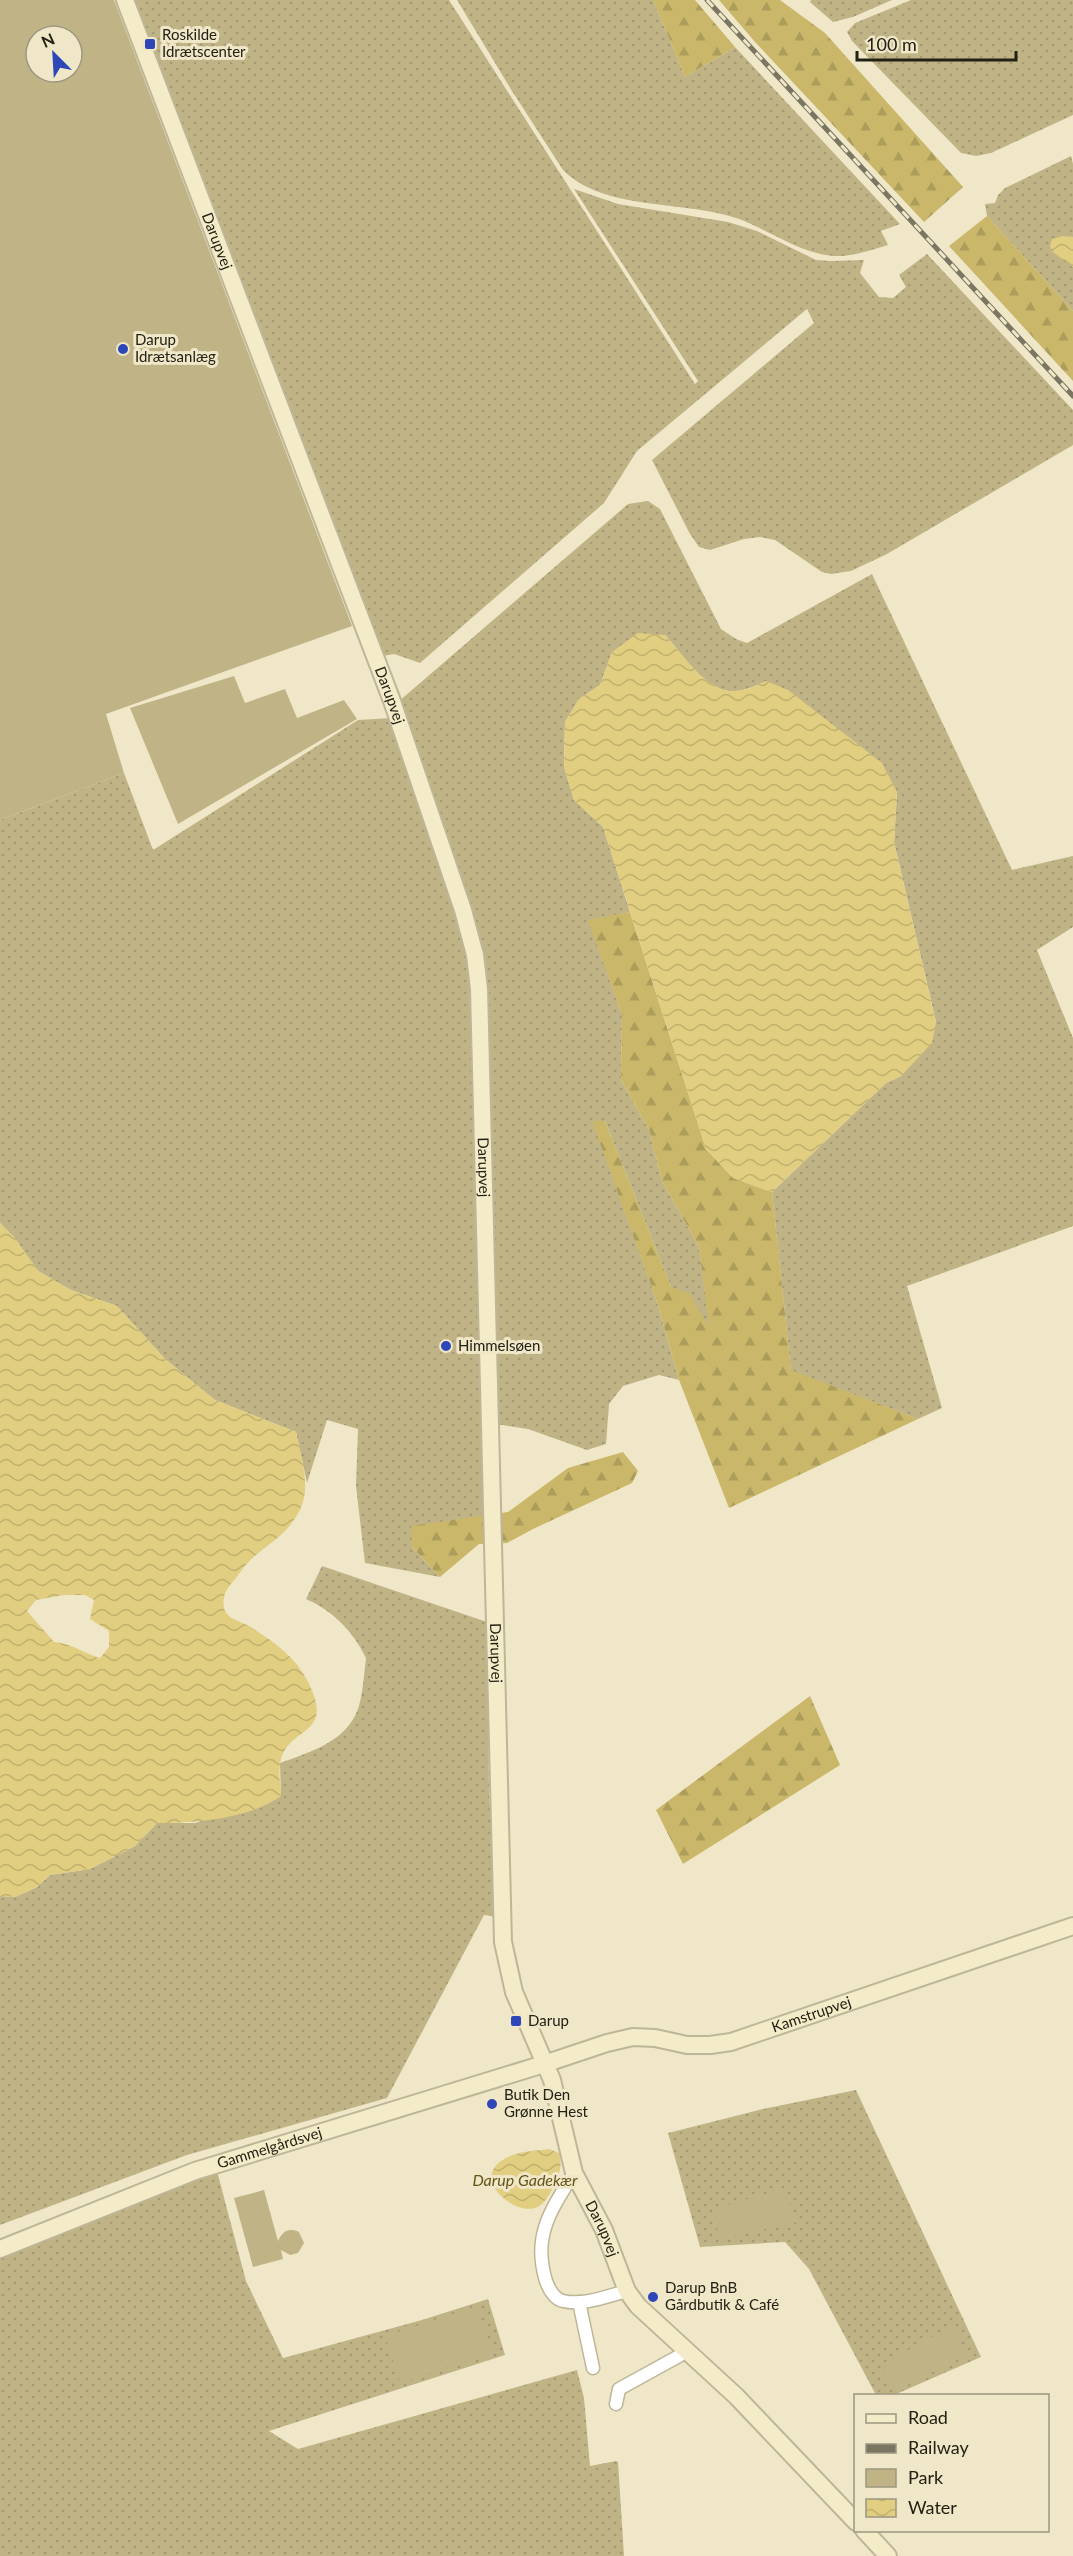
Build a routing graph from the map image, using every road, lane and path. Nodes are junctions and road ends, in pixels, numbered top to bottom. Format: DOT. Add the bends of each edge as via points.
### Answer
graph roads {
  1 [pos="125,0"];
  2 [pos="1073,1926"];
  3 [pos="544,2064"];
  4 [pos="574,2173"];
  5 [pos="0,2249"];
  6 [pos="627,2291"];
  7 [pos="579,2302"];
  8 [pos="686,2348"];
  9 [pos="593,2368"];
  10 [pos="616,2404"];
  11 [pos="854,2521"];
  12 [pos="866,2532"];
  13 [pos="888,2556"];
  1 -- 3 [label="street, Darupvej" via="392,700 475,955 479,989 503,1942 514,1992"];
  2 -- 3 [label="street, Kamstrupvej" via="731,2042 687,2045 633,2037"];
  3 -- 4 [label="street, Darupvej" via="552,2080"];
  3 -- 5 [label="street, Gammelgårdsvej" via="195,2171"];
  4 -- 6 [label="street, Darupvej" via="604,2230"];
  4 -- 7 [label="street" via="548,2214 541,2261 554,2295 561,2301"];
  6 -- 7 [label="street"];
  6 -- 8 [label="street, Darupvej" via="638,2306"];
  7 -- 9 [label="street"];
  8 -- 10 [label="street" via="680,2356 619,2389"];
  8 -- 11 [label="street, Darupvej"];
  12 -- 13 [label="street"];
}
